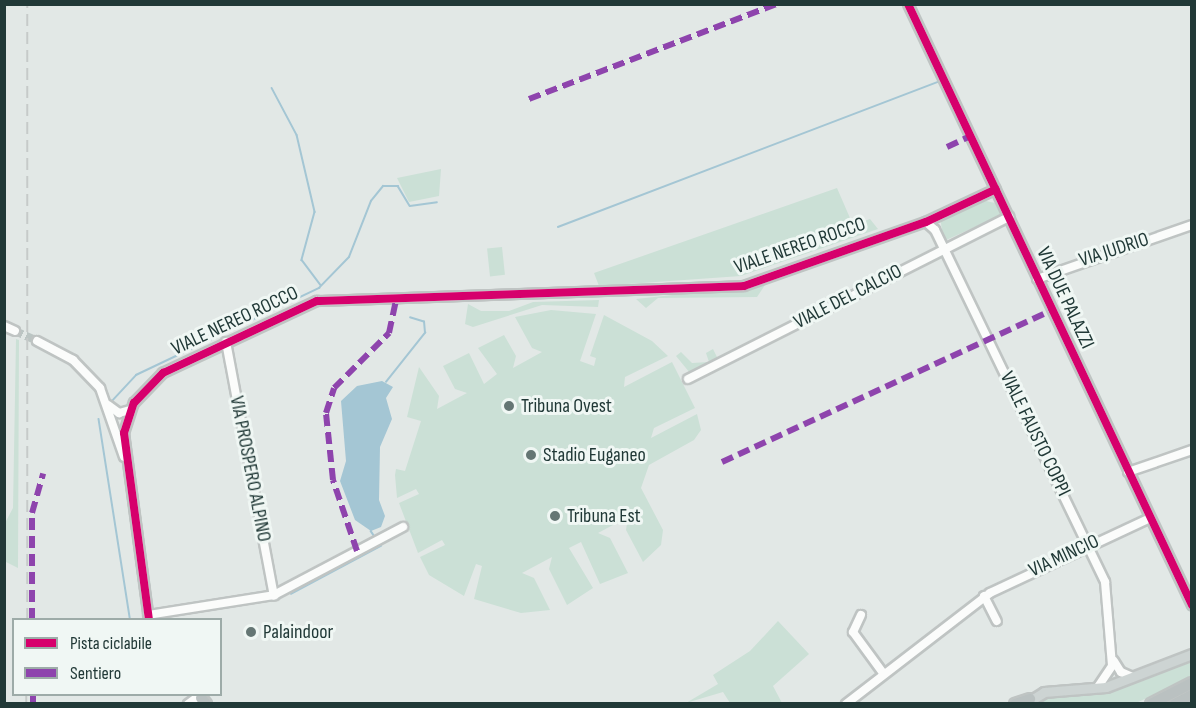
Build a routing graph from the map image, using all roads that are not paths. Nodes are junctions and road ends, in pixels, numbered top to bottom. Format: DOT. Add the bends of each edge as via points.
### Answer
graph roads {
  1 [pos="908,4"];
  2 [pos="996,189"];
  3 [pos="1009,217"];
  4 [pos="926,222"];
  5 [pos="1191,225"];
  6 [pos="943,249"];
  7 [pos="1037,279"];
  8 [pos="4,326"];
  9 [pos="15,331"];
  10 [pos="37,341"];
  11 [pos="226,342"];
  12 [pos="688,380"];
  13 [pos="108,406"];
  14 [pos="130,410"];
  15 [pos="111,429"];
  16 [pos="124,433"];
  17 [pos="1191,450"];
  18 [pos="125,458"];
  19 [pos="1128,472"];
  20 [pos="1146,520"];
  21 [pos="403,527"];
  22 [pos="1088,544"];
  23 [pos="274,595"];
  24 [pos="984,596"];
  25 [pos="1191,605"];
  26 [pos="861,615"];
  27 [pos="149,617"];
  28 [pos="997,621"];
  29 [pos="1191,654"];
  30 [pos="1112,657"];
  31 [pos="883,673"];
  32 [pos="1135,678"];
  33 [pos="1191,683"];
  34 [pos="1094,689"];
  35 [pos="1191,695"];
  36 [pos="203,700"];
  37 [pos="1028,701"];
  38 [pos="188,704"];
  39 [pos="846,704"];
  40 [pos="1015,704"];
  41 [pos="1150,704"];
  42 [pos="1175,704"];
  1 -- 2 [label="street, VIA DUE PALAZZI"];
  2 -- 3 [label="street, VIA DUE PALAZZI"];
  2 -- 4 [label="street, VIALE NEREO ROCCO"];
  3 -- 6 [label="street, VIALE DEL CALCIO"];
  3 -- 7 [label="street, VIA DUE PALAZZI"];
  4 -- 6 [label="street, VIALE FAUSTO COPPI"];
  4 -- 11 [label="street, VIALE NEREO ROCCO" via="744,286 317,301"];
  5 -- 7 [label="street, VIA JUDRIO"];
  6 -- 12 [label="street, VIALE DEL CALCIO"];
  6 -- 22 [label="street, VIALE FAUSTO COPPI"];
  7 -- 19 [label="street, VIA DUE PALAZZI"];
  8 -- 9 [label="street"];
  10 -- 13 [label="street" via="83,368"];
  11 -- 14 [label="street, VIALE NEREO ROCCO" via="153,380"];
  11 -- 23 [label="street, VIA PROSPERO ALPINO"];
  13 -- 14 [label="street" via="119,413"];
  13 -- 15 [label="street"];
  13 -- 16 [label="street"];
  14 -- 16 [label="street, VIALE NEREO ROCCO"];
  15 -- 16 [label="street"];
  15 -- 18 [label="street"];
  16 -- 18 [label="street, VIALE NEREO ROCCO"];
  17 -- 19 [label="street"];
  18 -- 27 [label="street, VIALE NEREO ROCCO"];
  19 -- 25 [label="street, VIA DUE PALAZZI"];
  20 -- 22 [label="street, VIA MINCIO"];
  21 -- 23 [label="street"];
  22 -- 24 [label="street, VIA MINCIO"];
  22 -- 30 [label="street, VIALE FAUSTO COPPI" via="1108,595"];
  23 -- 27 [label="street"];
  24 -- 28 [label="street"];
  24 -- 31 [label="street, VIA MINCIO"];
  26 -- 31 [label="street" via="853,632"];
  29 -- 32 [label="main road"];
  30 -- 32 [label="street" via="1121,672"];
  30 -- 34 [label="street" via="1107,679"];
  31 -- 39 [label="street, VIA MINCIO"];
  32 -- 34 [label="main road"];
  33 -- 41 [label="highway"];
  34 -- 37 [label="main road" via="1044,692"];
  35 -- 42 [label="highway"];
  36 -- 38 [label="street"];
  37 -- 40 [label="highway"];
}
